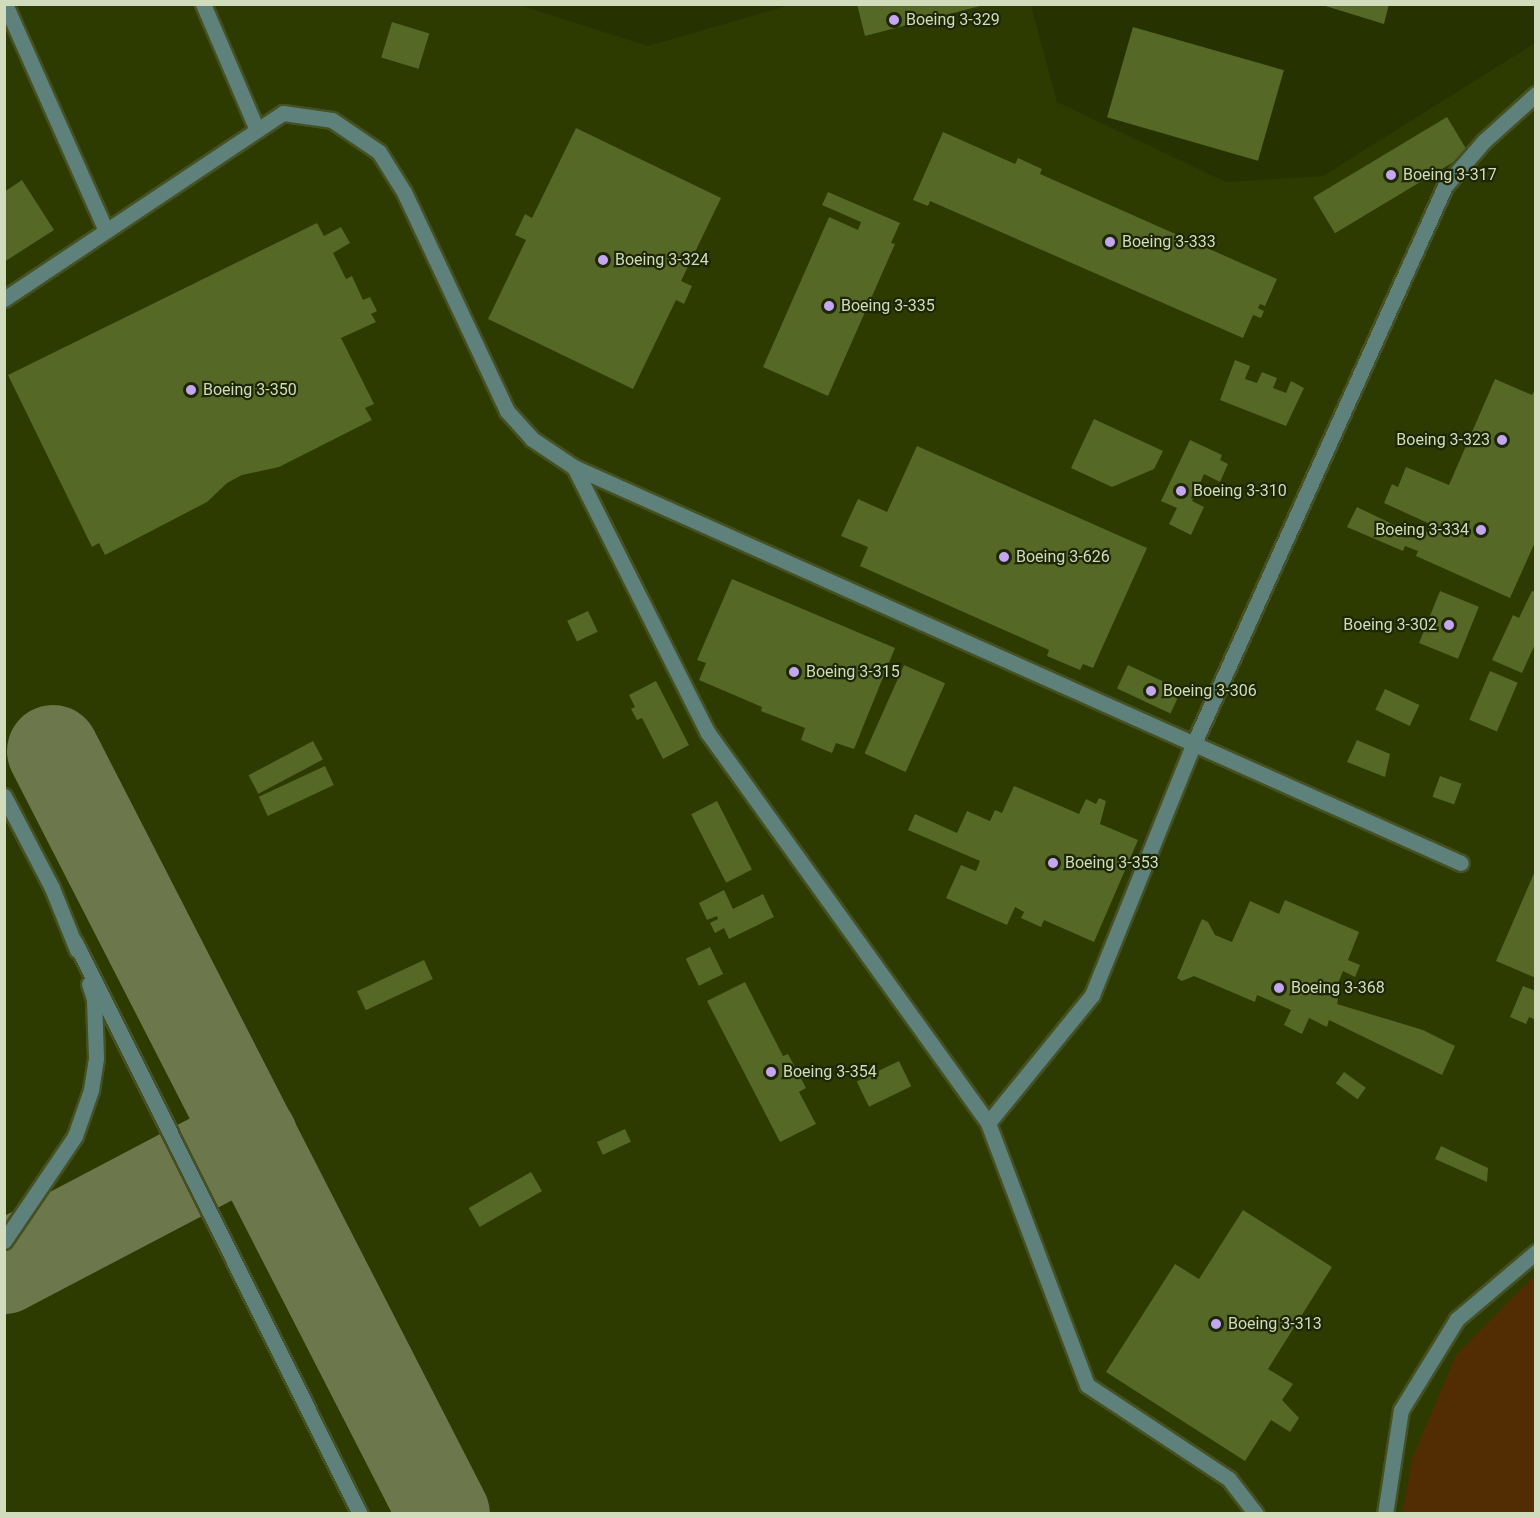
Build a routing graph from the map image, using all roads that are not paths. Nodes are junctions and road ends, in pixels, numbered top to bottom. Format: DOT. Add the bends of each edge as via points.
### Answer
graph roads {
  1 [pos="5,4"];
  2 [pos="204,4"];
  3 [pos="1536,94"];
  4 [pos="257,130"];
  5 [pos="106,231"];
  6 [pos="4,299"];
  7 [pos="574,467"];
  8 [pos="1194,743"];
  9 [pos="4,796"];
  10 [pos="1461,862"];
  11 [pos="75,942"];
  12 [pos="988,1123"];
  13 [pos="4,1241"];
  14 [pos="1536,1252"];
  15 [pos="360,1514"];
  16 [pos="1256,1514"];
  17 [pos="1385,1514"];
  1 -- 5 [label="lane"];
  2 -- 4 [label="lane"];
  3 -- 8 [label="lane" via="1484,141 1445,186"];
  4 -- 5 [label="lane"];
  4 -- 7 [label="lane" via="283,113 332,120 379,152 438,261 507,411 532,439"];
  5 -- 6 [label="lane"];
  7 -- 8 [label="lane"];
  7 -- 12 [label="lane" via="708,733"];
  8 -- 10 [label="lane"];
  8 -- 12 [label="lane" via="1092,995"];
  9 -- 11 [label="lane"];
  11 -- 13 [label="lane" via="93,999 96,1057 90,1090 75,1136"];
  11 -- 15 [label="lane"];
  12 -- 16 [label="lane" via="1087,1385 1229,1479"];
  14 -- 17 [label="lane" via="1457,1319 1401,1410"];
}
